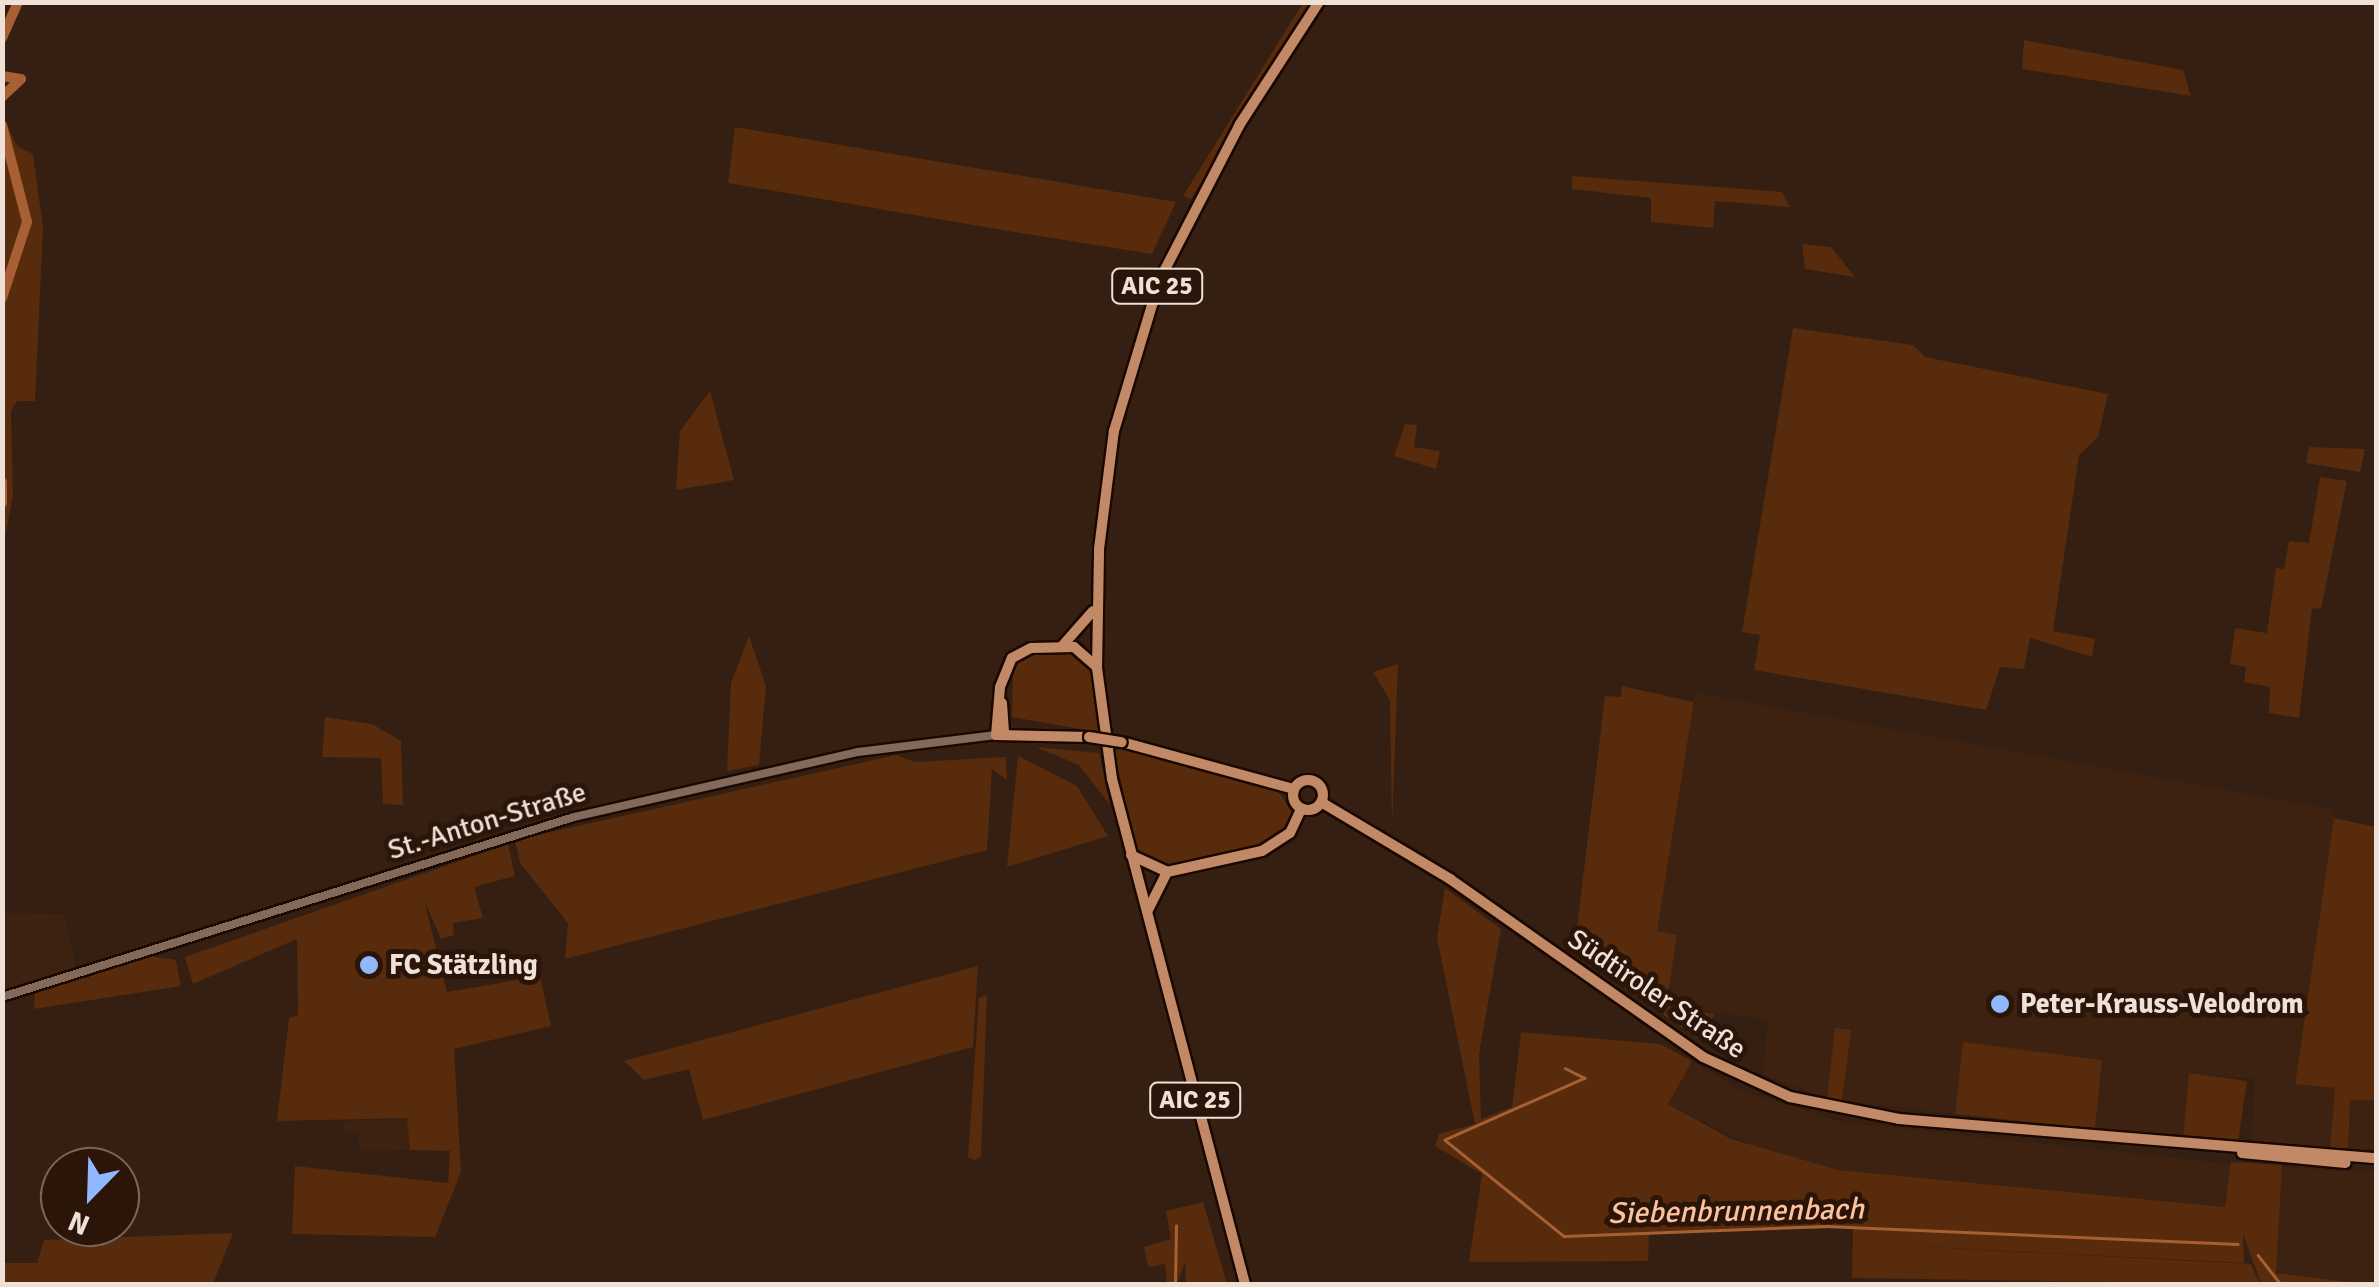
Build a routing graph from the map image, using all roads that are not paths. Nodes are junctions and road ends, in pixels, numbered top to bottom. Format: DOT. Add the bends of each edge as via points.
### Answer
graph roads {
  1 [pos="1318,2"];
  2 [pos="1096,605"];
  3 [pos="1062,645"];
  4 [pos="1097,668"];
  5 [pos="1000,688"];
  6 [pos="1004,714"];
  7 [pos="1040,734"];
  8 [pos="995,735"];
  9 [pos="1294,789"];
  10 [pos="1322,802"];
  11 [pos="1302,809"];
  12 [pos="1130,854"];
  13 [pos="1167,872"];
  14 [pos="1148,914"];
  15 [pos="2,997"];
  16 [pos="2376,1162"];
  17 [pos="1244,1284"];
  1 -- 2 [label="main road, AIC 25" via="1240,124 1160,279 1114,431"];
  2 -- 3 [label="main road" via="1080,635"];
  2 -- 4 [label="main road, AIC 25"];
  3 -- 4 [label="main road" via="1081,649"];
  3 -- 5 [label="main road" via="1012,658"];
  4 -- 12 [label="main road, AIC 25"];
  5 -- 6 [label="main road"];
  5 -- 8 [label="main road"];
  6 -- 7 [label="main road"];
  6 -- 8 [label="main road"];
  7 -- 8 [label="main road"];
  7 -- 9 [label="main road, bridge" via="1122,742"];
  8 -- 15 [label="street, St.-Anton-Straße" via="574,816"];
  9 -- 10 [label="main road, Südtiroler Straße" via="1313,781"];
  9 -- 11 [label="main road"];
  10 -- 11 [label="main road"];
  10 -- 16 [label="main road, Südtiroler Straße" via="1450,879 1703,1057 1772,1091 1860,1114"];
  11 -- 13 [label="main road" via="1278,845"];
  12 -- 13 [label="main road"];
  12 -- 14 [label="main road, AIC 25"];
  13 -- 14 [label="main road"];
  14 -- 17 [label="main road, AIC 25"];
}
